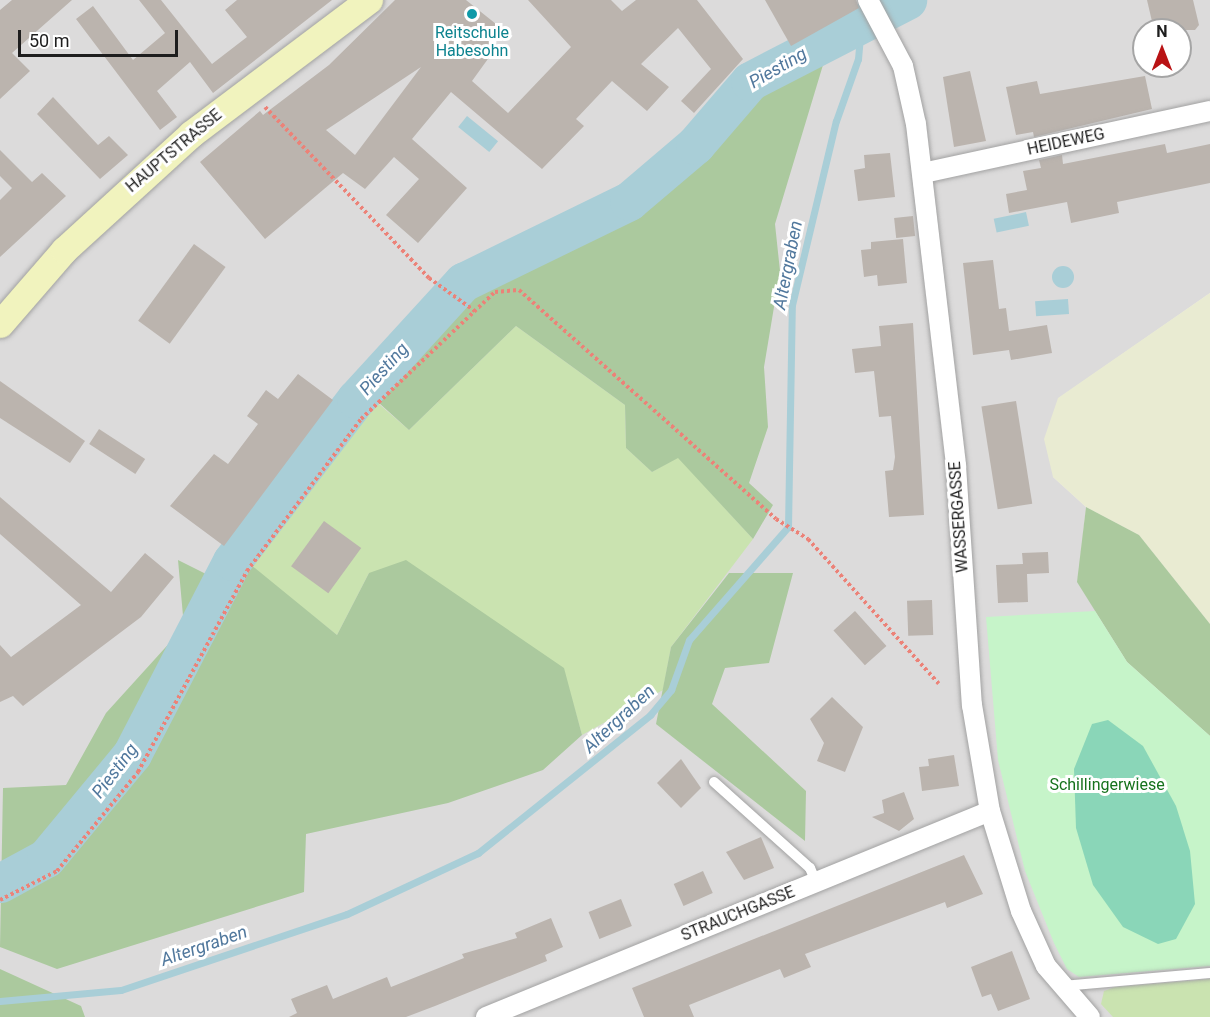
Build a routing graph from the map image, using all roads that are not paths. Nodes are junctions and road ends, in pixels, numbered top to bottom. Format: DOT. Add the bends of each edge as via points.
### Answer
graph roads {
  1 [pos="369,0"];
  2 [pos="868,0"];
  3 [pos="1210,111"];
  4 [pos="923,173"];
  5 [pos="0,324"];
  6 [pos="714,782"];
  7 [pos="990,811"];
  8 [pos="816,882"];
  9 [pos="1210,973"];
  10 [pos="1059,987"];
  11 [pos="486,1017"];
  12 [pos="1090,1017"];
  1 -- 5 [label="main road, HAUPTSTRASSE" via="191,134 72,243"];
  2 -- 4 [label="street, WASSERGASSE" via="892,42 910,90"];
  3 -- 4 [label="street, HEIDEWEG"];
  4 -- 7 [label="street, WASSERGASSE" via="956,466 972,705"];
  6 -- 8 [label="lane" via="810,868"];
  7 -- 8 [label="street, STRAUCHGASSE"];
  7 -- 10 [label="street, WASSERGASSE" via="1021,911"];
  8 -- 11 [label="street, STRAUCHGASSE"];
  9 -- 10 [label="lane"];
  10 -- 12 [label="street, WASSERGASSE"];
}
